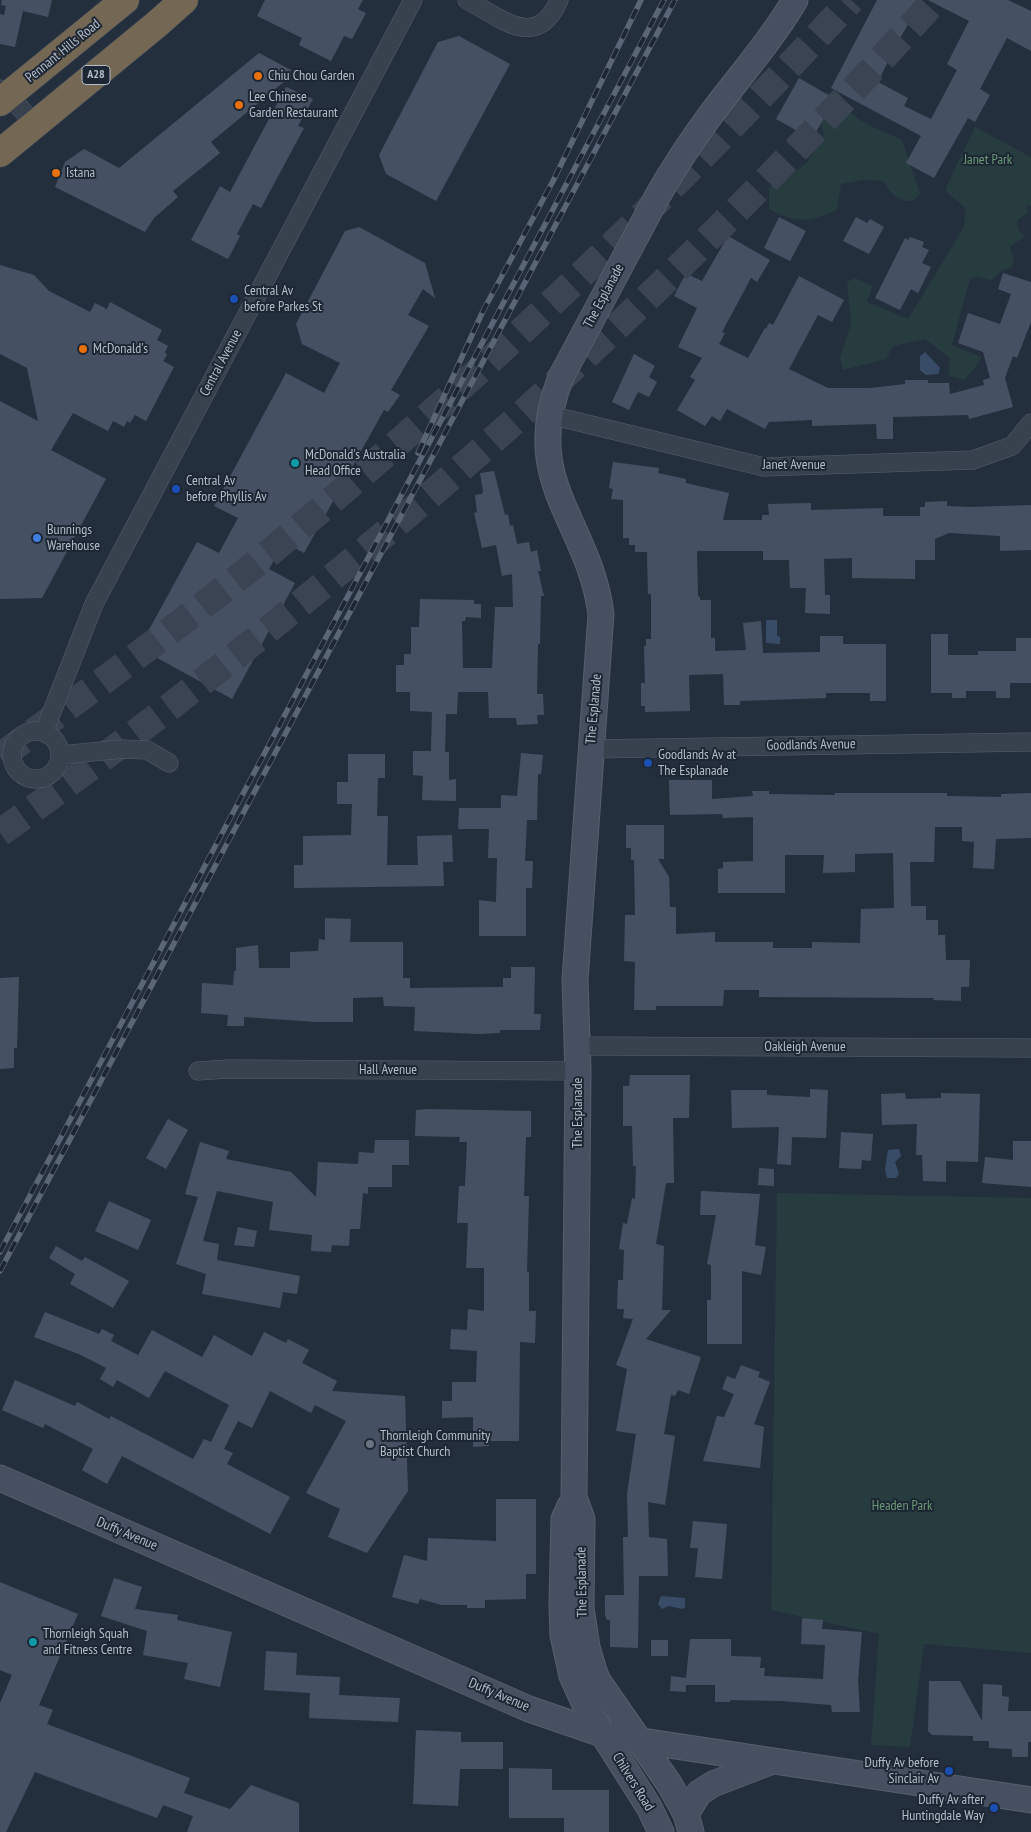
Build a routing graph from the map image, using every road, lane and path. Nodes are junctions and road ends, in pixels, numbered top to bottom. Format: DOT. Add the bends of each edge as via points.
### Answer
graph roads {
  1 [pos="125,0"];
  2 [pos="184,0"];
  3 [pos="413,0"];
  4 [pos="468,0"];
  5 [pos="559,0"];
  6 [pos="795,0"];
  7 [pos="3,95"];
  8 [pos="35,125"];
  9 [pos="0,153"];
  10 [pos="550,415"];
  11 [pos="1031,423"];
  12 [pos="44,732"];
  13 [pos="1031,742"];
  14 [pos="591,749"];
  15 [pos="6,751"];
  16 [pos="60,755"];
  17 [pos="169,763"];
  18 [pos="578,1046"];
  19 [pos="1031,1048"];
  20 [pos="198,1071"];
  21 [pos="578,1071"];
  22 [pos="0,1478"];
  23 [pos="574,1497"];
  24 [pos="598,1681"];
  25 [pos="602,1734"];
  26 [pos="642,1741"];
  27 [pos="773,1761"];
  28 [pos="645,1800"];
  29 [pos="1031,1800"];
  30 [pos="689,1823"];
  31 [pos="661,1832"];
  1 -- 7 [label="highway, Pennant Hills Road"];
  2 -- 8 [label="highway, A28"];
  3 -- 12 [label="street, Central Avenue" via="94,604"];
  4 -- 5 [label="street" via="520,27 540,26 548,21"];
  6 -- 10 [label="main road, The Esplanade" via="674,168 561,377"];
  7 -- 8 [label="street"];
  8 -- 9 [label="highway, A28"];
  10 -- 11 [label="street, Janet Avenue" via="764,467 972,460 1012,446"];
  10 -- 14 [label="main road, The Esplanade" via="548,453 556,491 592,572 601,614"];
  12 -- 15 [label="street" via="24,734"];
  12 -- 16 [label="street" via="56,741"];
  13 -- 14 [label="street, Goodlands Avenue"];
  14 -- 18 [label="main road, The Esplanade" via="575,980"];
  15 -- 16 [label="street" via="23,776 37,780 56,769"];
  16 -- 17 [label="street" via="147,750"];
  18 -- 19 [label="street, Oakleigh Avenue"];
  18 -- 21 [label="main road, The Esplanade"];
  20 -- 21 [label="street, Hall Avenue"];
  21 -- 23 [label="main road, The Esplanade"];
  22 -- 25 [label="main road, Duffy Avenue" via="521,1706"];
  23 -- 24 [label="main road, The Esplanade" via="582,1519 583,1626"];
  23 -- 25 [label="main road, The Esplanade" via="564,1519 563,1635 572,1676"];
  24 -- 25 [label="main road" via="596,1700"];
  24 -- 26 [label="main road, The Esplanade"];
  25 -- 26 [label="main road, Duffy Avenue"];
  25 -- 28 [label="main road, Chilvers Road"];
  26 -- 27 [label="main road, Duffy Avenue"];
  26 -- 28 [label="main road"];
  26 -- 30 [label="main road"];
  27 -- 29 [label="main road, Duffy Avenue"];
  27 -- 30 [label="main road" via="713,1784 699,1793"];
  28 -- 31 [label="main road, Chilvers Road"];
}
